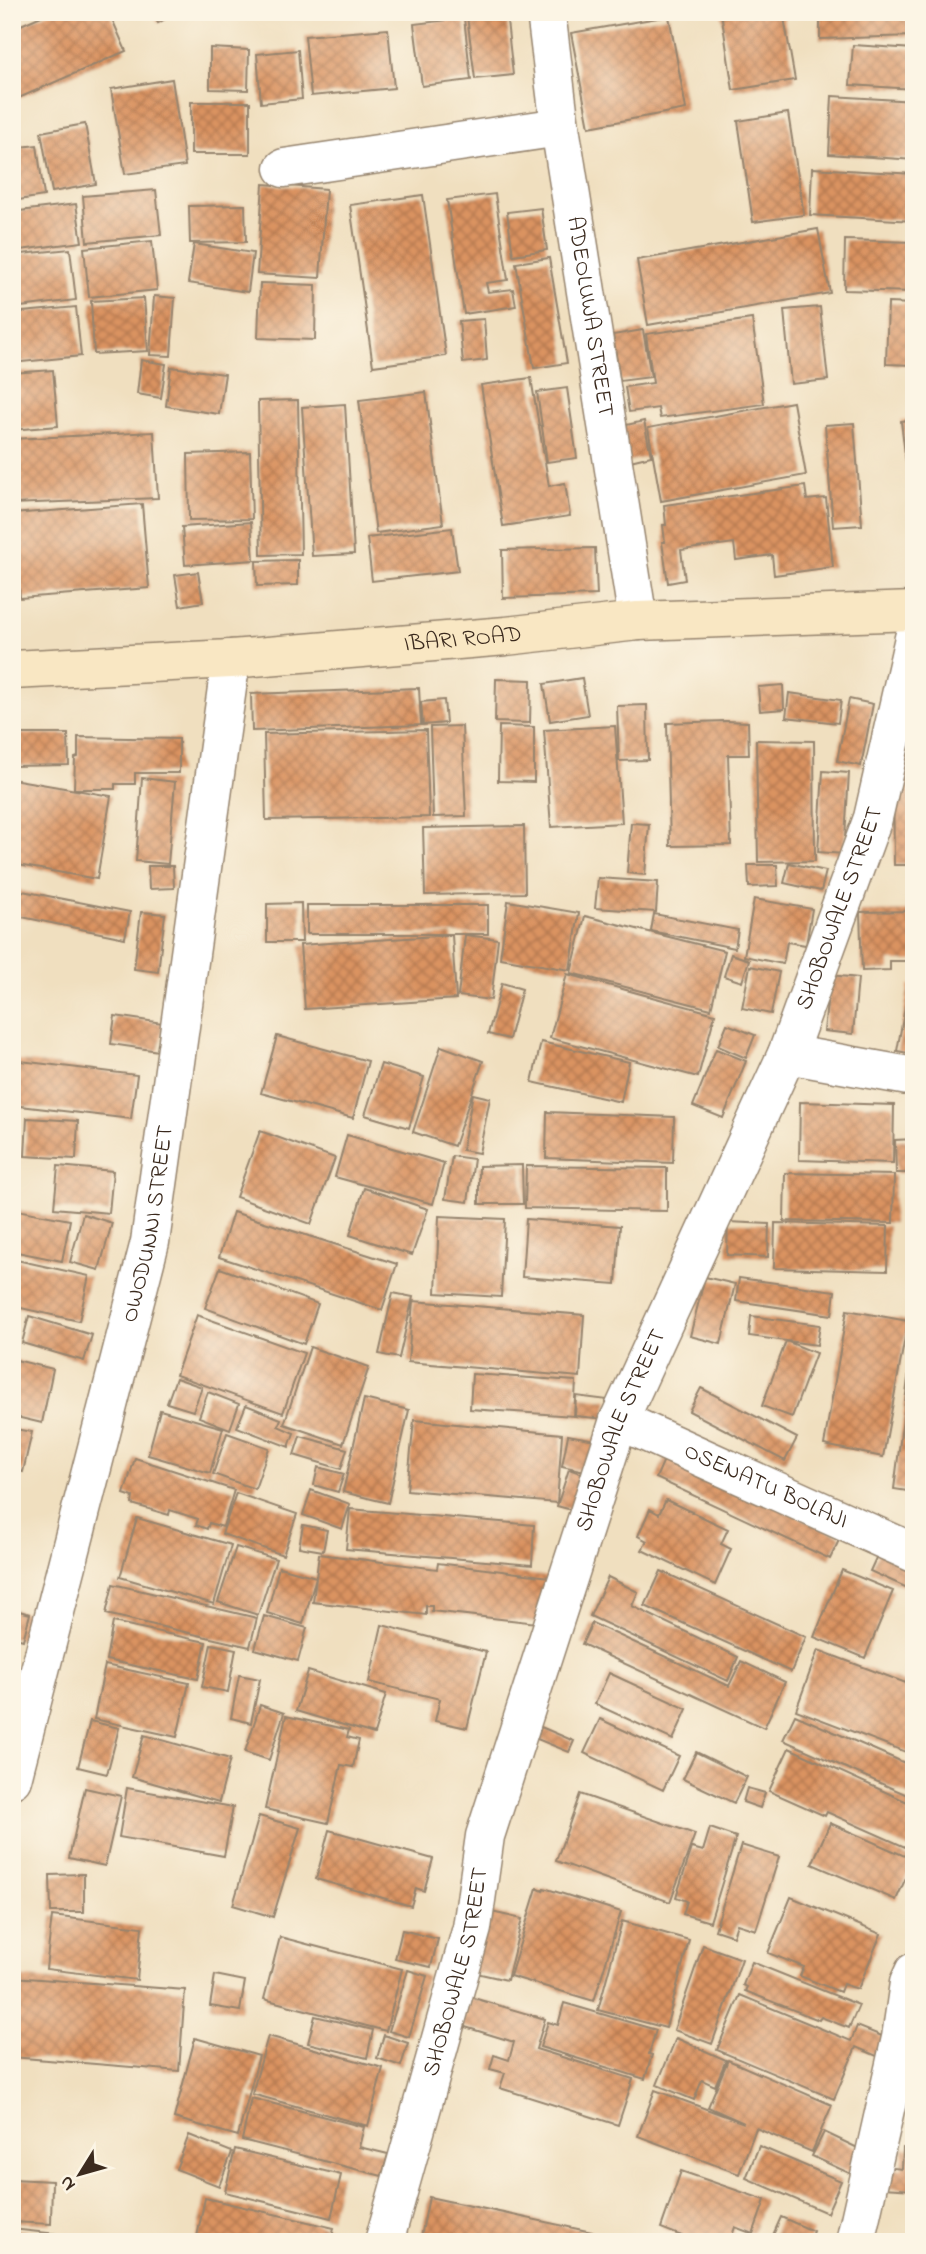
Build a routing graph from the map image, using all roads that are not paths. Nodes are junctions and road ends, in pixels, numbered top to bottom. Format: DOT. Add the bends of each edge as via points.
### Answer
graph roads {
  1 [pos="546,12"];
  2 [pos="561,127"];
  3 [pos="284,168"];
  4 [pos="914,611"];
  5 [pos="638,621"];
  6 [pos="914,638"];
  7 [pos="231,659"];
  8 [pos="12,670"];
  9 [pos="787,1054"];
  10 [pos="914,1077"];
  11 [pos="619,1420"];
  12 [pos="914,1553"];
  13 [pos="12,1779"];
  14 [pos="914,1972"];
  15 [pos="384,2242"];
  16 [pos="855,2242"];
  1 -- 2 [label="street, ADEOLUWA STREET"];
  2 -- 3 [label="street"];
  2 -- 5 [label="street, ADEOLUWA STREET"];
  4 -- 5 [label="street, IBARI ROAD"];
  5 -- 7 [label="street, IBARI ROAD"];
  6 -- 9 [label="street, SHOBOWALE STREET" via="873,818"];
  7 -- 8 [label="street, IBARI ROAD"];
  7 -- 13 [label="street, OWODUNNI STREET" via="150,1242"];
  9 -- 10 [label="street"];
  9 -- 11 [label="street, SHOBOWALE STREET"];
  11 -- 12 [label="street, OSENATU BOLAJI"];
  11 -- 15 [label="street, SHOBOWALE STREET" via="485,1836 472,1928"];
  14 -- 16 [label="street"];
}
